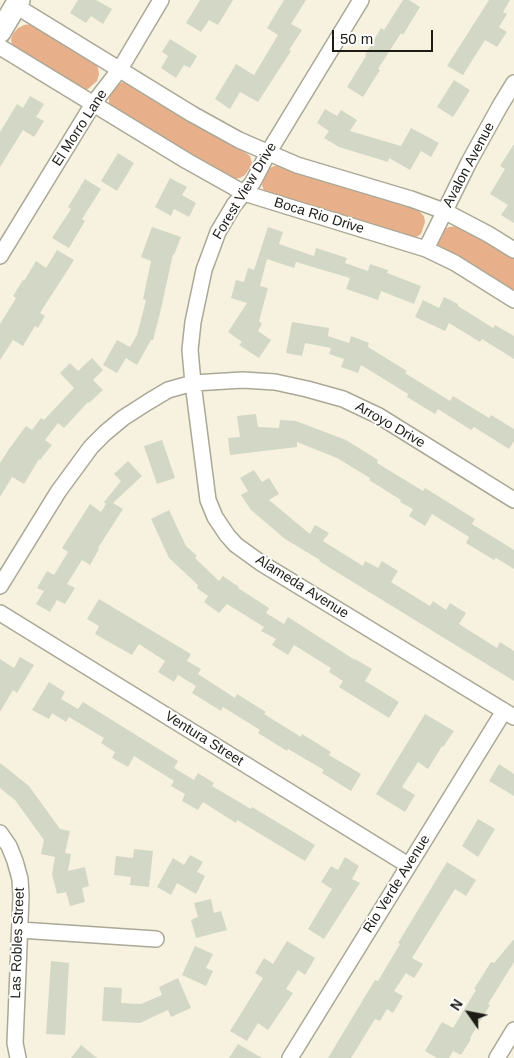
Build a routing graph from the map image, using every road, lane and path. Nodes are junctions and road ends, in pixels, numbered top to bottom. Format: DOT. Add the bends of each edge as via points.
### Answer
graph roads {
  1 [pos="161,0"];
  2 [pos="362,0"];
  3 [pos="18,3"];
  4 [pos="0,32"];
  5 [pos="0,46"];
  6 [pos="120,69"];
  7 [pos="514,83"];
  8 [pos="93,104"];
  9 [pos="268,153"];
  10 [pos="244,193"];
  11 [pos="444,211"];
  12 [pos="426,249"];
  13 [pos="514,250"];
  14 [pos="0,256"];
  15 [pos="514,300"];
  16 [pos="193,383"];
  17 [pos="514,500"];
  18 [pos="0,586"];
  19 [pos="0,613"];
  20 [pos="509,714"];
  21 [pos="0,833"];
  22 [pos="408,865"];
  23 [pos="20,930"];
  24 [pos="156,940"];
  25 [pos="514,1030"];
  26 [pos="18,1058"];
  27 [pos="290,1058"];
  28 [pos="497,1058"];
  1 -- 6 [label="street, El Morro Lane"];
  2 -- 9 [label="street, Forest View Drive"];
  3 -- 4 [label="street"];
  3 -- 6 [label="street"];
  5 -- 8 [label="street, Boca Rio Drive"];
  6 -- 8 [label="street, El Morro Lane"];
  6 -- 9 [label="street" via="192,114"];
  7 -- 11 [label="street, Avalon Avenue"];
  8 -- 10 [label="street, Boca Rio Drive"];
  8 -- 14 [label="street, El Morro Lane"];
  9 -- 10 [label="street, Forest View Drive"];
  9 -- 11 [label="street"];
  10 -- 12 [label="street, Boca Rio Drive"];
  10 -- 16 [label="street, Forest View Drive" via="218,232 204,270 190,350"];
  11 -- 12 [label="street, Avalon Avenue"];
  11 -- 13 [label="street"];
  12 -- 15 [label="street, Boca Rio Drive"];
  16 -- 17 [label="street, Arroyo Drive" via="275,382 343,399 379,416"];
  16 -- 18 [label="street" via="168,390 148,402 123,418 91,447 58,492"];
  16 -- 20 [label="street, Alameda Avenue" via="208,500 215,517 236,545"];
  19 -- 22 [label="street, Ventura Street"];
  20 -- 22 [label="street, Rio Verde Avenue"];
  21 -- 23 [label="street, Las Robles Street" via="15,861 20,880"];
  22 -- 27 [label="street, Rio Verde Avenue"];
  23 -- 24 [label="street"];
  23 -- 26 [label="street, Las Robles Street" via="15,1043"];
  25 -- 28 [label="street"];
}
